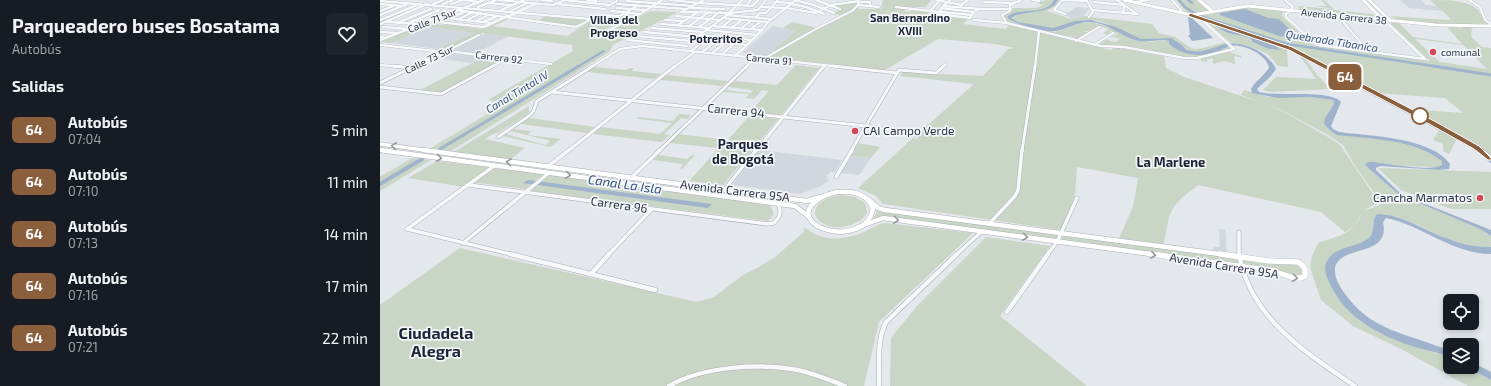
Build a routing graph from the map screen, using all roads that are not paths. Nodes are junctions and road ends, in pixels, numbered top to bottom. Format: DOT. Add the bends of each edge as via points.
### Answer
graph roads {
  1 [pos="424,0"];
  2 [pos="434,0"];
  3 [pos="444,0"];
  4 [pos="454,0"];
  5 [pos="464,0"];
  6 [pos="484,0"];
  7 [pos="497,0"];
  8 [pos="524,0"];
  9 [pos="541,0"];
  10 [pos="565,0"];
  11 [pos="587,0"];
  12 [pos="614,0"];
  13 [pos="618,0"];
  14 [pos="628,0"];
  15 [pos="646,0"];
  16 [pos="662,0"];
  17 [pos="671,0"];
  18 [pos="682,0"];
  19 [pos="704,0"];
  20 [pos="733,0"];
  21 [pos="742,0"];
  22 [pos="751,0"];
  23 [pos="758,0"];
  24 [pos="766,0"];
  25 [pos="778,0"];
  26 [pos="789,0"];
  27 [pos="796,0"];
  28 [pos="816,0"];
  29 [pos="939,0"];
  30 [pos="950,0"];
  31 [pos="960,0"];
  32 [pos="968,0"];
  33 [pos="1021,0"];
  34 [pos="1033,0"];
  35 [pos="1062,0"];
  36 [pos="1068,0"];
  37 [pos="1116,0"];
  38 [pos="1127,0"];
  39 [pos="1147,0"];
  40 [pos="1172,0"];
  41 [pos="1199,0"];
  42 [pos="1285,0"];
  43 [pos="1363,0"];
  44 [pos="1369,0"];
  45 [pos="1469,0"];
  46 [pos="380,1"];
  47 [pos="470,1"];
  48 [pos="554,1"];
  49 [pos="985,1"];
  50 [pos="1039,1"];
  51 [pos="1078,1"];
  52 [pos="1087,1"];
  53 [pos="1094,1"];
  54 [pos="393,2"];
  55 [pos="414,2"];
  56 [pos="478,2"];
  57 [pos="520,2"];
  58 [pos="642,2"];
  59 [pos="775,2"];
  60 [pos="858,2"];
  61 [pos="947,2"];
  62 [pos="1104,2"];
  63 [pos="405,3"];
  64 [pos="410,3"];
  65 [pos="419,3"];
  66 [pos="488,3"];
  67 [pos="528,3"];
  68 [pos="657,3"];
  69 [pos="698,3"];
  70 [pos="786,3"];
  71 [pos="1014,3"];
  72 [pos="1135,3"];
  73 [pos="380,4"];
  74 [pos="424,4"];
  75 [pos="429,4"];
  76 [pos="432,4"];
  77 [pos="537,4"];
  78 [pos="617,4"];
  79 [pos="622,4"];
  80 [pos="792,4"];
  81 [pos="955,4"];
  82 [pos="1114,4"];
  83 [pos="387,5"];
  84 [pos="394,5"];
  85 [pos="440,5"];
  86 [pos="449,5"];
  87 [pos="513,5"];
  88 [pos="545,5"];
  89 [pos="555,5"];
  90 [pos="611,5"];
  91 [pos="675,5"];
  92 [pos="728,5"];
  93 [pos="738,5"];
  94 [pos="829,5"];
  95 [pos="982,5"];
  96 [pos="1069,5"];
  97 [pos="1124,5"];
  98 [pos="403,6"];
  99 [pos="457,6"];
  100 [pos="637,6"];
  101 [pos="746,6"];
  102 [pos="753,6"];
  103 [pos="800,6"];
  104 [pos="943,6"];
  105 [pos="961,6"];
  106 [pos="380,7"];
  107 [pos="411,7"];
  108 [pos="466,7"];
  109 [pos="652,7"];
  110 [pos="691,7"];
  111 [pos="761,7"];
  112 [pos="806,7"];
  113 [pos="879,7"];
  114 [pos="896,7"];
  115 [pos="1078,7"];
  116 [pos="419,8"];
  117 [pos="476,8"];
  118 [pos="617,8"];
  119 [pos="669,8"];
  120 [pos="770,8"];
  121 [pos="786,8"];
  122 [pos="824,8"];
  123 [pos="941,8"];
  124 [pos="431,9"];
  125 [pos="632,9"];
  126 [pos="686,9"];
  127 [pos="724,9"];
  128 [pos="840,9"];
  129 [pos="981,9"];
  130 [pos="1011,9"];
  131 [pos="456,10"];
  132 [pos="495,10"];
  133 [pos="500,10"];
  134 [pos="646,10"];
  135 [pos="749,10"];
  136 [pos="753,10"];
  137 [pos="795,10"];
  138 [pos="958,10"];
  139 [pos="1092,10"];
  140 [pos="1291,10"];
  141 [pos="380,11"];
  142 [pos="611,11"];
  143 [pos="742,11"];
  144 [pos="801,11"];
  145 [pos="819,11"];
  146 [pos="930,11"];
  147 [pos="1102,11"];
  148 [pos="407,12"];
  149 [pos="466,12"];
  150 [pos="473,12"];
  151 [pos="509,12"];
  152 [pos="518,12"];
  153 [pos="626,12"];
  154 [pos="698,12"];
  155 [pos="709,12"];
  156 [pos="720,12"];
  157 [pos="974,12"];
  158 [pos="1213,12"];
  159 [pos="482,13"];
  160 [pos="766,13"];
  161 [pos="834,13"];
  162 [pos="938,13"];
  163 [pos="956,13"];
  164 [pos="1123,13"];
  165 [pos="1183,13"];
  166 [pos="420,14"];
  167 [pos="486,14"];
  168 [pos="490,14"];
  169 [pos="640,14"];
  170 [pos="728,14"];
  171 [pos="824,14"];
  172 [pos="1065,14"];
  173 [pos="380,15"];
  174 [pos="498,15"];
  175 [pos="972,15"];
  176 [pos="1337,15"];
  177 [pos="508,16"];
  178 [pos="676,16"];
  179 [pos="736,16"];
  180 [pos="745,16"];
  181 [pos="953,16"];
  182 [pos="1198,16"];
  183 [pos="397,17"];
  184 [pos="438,17"];
  185 [pos="690,17"];
  186 [pos="756,17"];
  187 [pos="1089,17"];
  188 [pos="410,18"];
  189 [pos="449,18"];
  190 [pos="700,18"];
  191 [pos="764,18"];
  192 [pos="458,19"];
  193 [pos="710,19"];
  194 [pos="721,19"];
  195 [pos="732,19"];
  196 [pos="772,19"];
  197 [pos="466,20"];
  198 [pos="665,20"];
  199 [pos="742,20"];
  200 [pos="974,20"];
  201 [pos="1384,20"];
  202 [pos="429,21"];
  203 [pos="474,21"];
  204 [pos="751,21"];
  205 [pos="1391,21"];
  206 [pos="380,22"];
  207 [pos="385,22"];
  208 [pos="394,22"];
  209 [pos="411,22"];
  210 [pos="440,22"];
  211 [pos="483,22"];
  212 [pos="684,22"];
  213 [pos="760,22"];
  214 [pos="768,22"];
  215 [pos="398,23"];
  216 [pos="449,23"];
  217 [pos="492,23"];
  218 [pos="1007,23"];
  219 [pos="1388,23"];
  220 [pos="420,24"];
  221 [pos="457,24"];
  222 [pos="661,24"];
  223 [pos="466,25"];
  224 [pos="678,25"];
  225 [pos="756,25"];
  226 [pos="1491,25"];
  227 [pos="474,26"];
  228 [pos="689,26"];
  229 [pos="712,26"];
  230 [pos="764,26"];
  231 [pos="698,27"];
  232 [pos="722,27"];
  233 [pos="1099,27"];
  234 [pos="382,28"];
  235 [pos="652,28"];
  236 [pos="731,28"];
  237 [pos="741,28"];
  238 [pos="408,29"];
  239 [pos="751,29"];
  240 [pos="674,30"];
  241 [pos="706,30"];
  242 [pos="762,30"];
  243 [pos="380,32"];
  244 [pos="644,32"];
  245 [pos="1039,32"];
  246 [pos="1113,33"];
  247 [pos="398,34"];
  248 [pos="668,34"];
  249 [pos="479,35"];
  250 [pos="758,35"];
  251 [pos="636,36"];
  252 [pos="699,36"];
  253 [pos="380,37"];
  254 [pos="596,37"];
  255 [pos="386,38"];
  256 [pos="662,38"];
  257 [pos="380,40"];
  258 [pos="627,40"];
  259 [pos="693,40"];
  260 [pos="752,40"];
  261 [pos="1076,40"];
  262 [pos="704,41"];
  263 [pos="715,42"];
  264 [pos="656,43"];
  265 [pos="725,43"];
  266 [pos="734,44"];
  267 [pos="380,45"];
  268 [pos="747,45"];
  269 [pos="1094,45"];
  270 [pos="686,46"];
  271 [pos="683,50"];
  272 [pos="446,51"];
  273 [pos="691,51"];
  274 [pos="696,51"];
  275 [pos="702,52"];
  276 [pos="1369,52"];
  277 [pos="712,53"];
  278 [pos="722,54"];
  279 [pos="689,55"];
  280 [pos="735,56"];
  281 [pos="744,56"];
  282 [pos="508,58"];
  283 [pos="760,58"];
  284 [pos="764,59"];
  285 [pos="752,61"];
  286 [pos="380,64"];
  287 [pos="551,64"];
  288 [pos="946,64"];
  289 [pos="825,65"];
  290 [pos="411,68"];
  291 [pos="898,71"];
  292 [pos="380,83"];
  293 [pos="380,87"];
  294 [pos="552,92"];
  295 [pos="631,100"];
  296 [pos="703,108"];
  297 [pos="783,116"];
  298 [pos="866,126"];
  299 [pos="919,135"];
  300 [pos="498,137"];
  301 [pos="380,144"];
  302 [pos="408,148"];
  303 [pos="380,150"];
  304 [pos="420,150"];
  305 [pos="400,153"];
  306 [pos="412,155"];
  307 [pos="1491,158"];
  308 [pos="494,166"];
  309 [pos="547,167"];
  310 [pos="549,173"];
  311 [pos="597,173"];
  312 [pos="836,177"];
  313 [pos="592,178"];
  314 [pos="631,178"];
  315 [pos="469,186"];
  316 [pos="724,190"];
  317 [pos="524,193"];
  318 [pos="824,196"];
  319 [pos="1077,198"];
  320 [pos="868,199"];
  321 [pos="778,204"];
  322 [pos="651,210"];
  323 [pos="808,216"];
  324 [pos="989,224"];
  325 [pos="858,227"];
  326 [pos="982,231"];
  327 [pos="1239,232"];
  328 [pos="1062,234"];
  329 [pos="1057,242"];
  330 [pos="463,243"];
  331 [pos="1239,257"];
  332 [pos="1241,266"];
  333 [pos="591,274"];
  334 [pos="655,290"];
  335 [pos="1007,312"];
  336 [pos="669,386"];
  337 [pos="844,386"];
  338 [pos="879,386"];
  339 [pos="1355,386"];
  1 -- 55 [label="street"];
  2 -- 74 [label="street"];
  3 -- 76 [label="street"];
  4 -- 85 [label="street"];
  5 -- 47 [label="street"];
  5 -- 86 [label="street"];
  6 -- 56 [label="street, Calle 71 Sur"];
  7 -- 57 [label="street"];
  7 -- 66 [label="street"];
  8 -- 57 [label="street"];
  9 -- 48 [label="street"];
  10 -- 89 [label="street"];
  10 -- 90 [label="street"];
  11 -- 90 [label="street"];
  12 -- 13 [label="street"];
  13 -- 90 [label="street"];
  14 -- 58 [label="street"];
  14 -- 79 [label="street"];
  15 -- 58 [label="street"];
  16 -- 68 [label="street"];
  17 -- 18 [label="street"];
  18 -- 69 [label="street"];
  18 -- 91 [label="street"];
  19 -- 69 [label="street"];
  20 -- 92 [label="street"];
  21 -- 93 [label="street"];
  22 -- 101 [label="street"];
  23 -- 102 [label="street"];
  24 -- 111 [label="street"];
  25 -- 59 [label="street"];
  26 -- 70 [label="street"];
  27 -- 80 [label="street"];
  27 -- 122 [label="street"];
  28 -- 94 [label="street"];
  29 -- 61 [label="street"];
  29 -- 146 [label="street"];
  30 -- 61 [label="street"];
  31 -- 81 [label="street"];
  32 -- 105 [label="street"];
  33 -- 71 [label="street"];
  34 -- 50 [label="street"];
  35 -- 36 [label="street"];
  35 -- 172 [label="street" via="1054,10"];
  36 -- 51 [label="street"];
  36 -- 96 [label="street"];
  37 -- 82 [label="street"];
  37 -- 97 [label="street"];
  38 -- 72 [label="main road, Avenida Carrera 38"];
  39 -- 72 [label="street"];
  40 -- 165 [label="street"];
  41 -- 158 [label="main road"];
  42 -- 140 [label="street" via="1293,7"];
  43 -- 201 [label="main road"];
  44 -- 205 [label="main road"];
  45 -- 226 [label="street" via="1480,8"];
  46 -- 54 [label="street"];
  47 -- 56 [label="street"];
  47 -- 99 [label="street"];
  48 -- 88 [label="street"];
  49 -- 71 [label="street"];
  49 -- 95 [label="street"];
  51 -- 52 [label="street"];
  51 -- 115 [label="street"];
  52 -- 139 [label="street"];
  53 -- 62 [label="street"];
  53 -- 139 [label="street"];
  54 -- 63 [label="street"];
  54 -- 83 [label="street"];
  55 -- 63 [label="street"];
  55 -- 64 [label="street"];
  55 -- 65 [label="street"];
  56 -- 108 [label="street, Calle 71 Sur"];
  57 -- 67 [label="street"];
  57 -- 87 [label="street"];
  58 -- 68 [label="street"];
  58 -- 100 [label="street"];
  59 -- 70 [label="street"];
  59 -- 120 [label="street"];
  60 -- 94 [label="street"];
  60 -- 113 [label="street"];
  60 -- 284 [label="street" via="852,11"];
  61 -- 81 [label="street"];
  61 -- 104 [label="street"];
  62 -- 82 [label="street"];
  62 -- 147 [label="street"];
  63 -- 64 [label="street"];
  64 -- 98 [label="street"];
  65 -- 74 [label="street"];
  65 -- 107 [label="street"];
  66 -- 87 [label="street"];
  66 -- 117 [label="street"];
  67 -- 77 [label="street"];
  67 -- 151 [label="street"];
  68 -- 91 [label="street"];
  68 -- 109 [label="street"];
  69 -- 92 [label="street"];
  69 -- 110 [label="street"];
  70 -- 80 [label="street"];
  71 -- 130 [label="street" via="1010,5"];
  72 -- 165 [label="main road, Avenida Carrera 38"];
  73 -- 83 [label="street"];
  74 -- 75 [label="street"];
  75 -- 76 [label="street"];
  75 -- 116 [label="street"];
  76 -- 85 [label="street"];
  77 -- 88 [label="street"];
  77 -- 152 [label="street"];
  78 -- 79 [label="street"];
  79 -- 100 [label="street"];
  79 -- 118 [label="street"];
  80 -- 103 [label="street"];
  80 -- 121 [label="street"];
  81 -- 105 [label="street"];
  82 -- 97 [label="street"];
  83 -- 84 [label="street"];
  83 -- 106 [label="street"];
  84 -- 98 [label="street"];
  84 -- 141 [label="street"];
  85 -- 86 [label="street"];
  86 -- 99 [label="street"];
  87 -- 133 [label="street"];
  88 -- 89 [label="street"];
  89 -- 90 [label="street" via="603,9"];
  91 -- 110 [label="street"];
  91 -- 119 [label="street"];
  92 -- 93 [label="street"];
  92 -- 127 [label="street"];
  93 -- 101 [label="street"];
  93 -- 170 [label="street"];
  94 -- 122 [label="street"];
  94 -- 128 [label="street"];
  97 -- 164 [label="street"];
  97 -- 164 [label="street" via="1138,14"];
  98 -- 107 [label="street"];
  98 -- 173 [label="street"];
  99 -- 108 [label="street"];
  100 -- 109 [label="street"];
  100 -- 125 [label="street"];
  101 -- 102 [label="street"];
  101 -- 143 [label="street"];
  102 -- 135 [label="street"];
  103 -- 112 [label="street"];
  103 -- 137 [label="street"];
  104 -- 105 [label="street"];
  104 -- 123 [label="street"];
  105 -- 129 [label="street"];
  105 -- 138 [label="street"];
  107 -- 206 [label="street"];
  108 -- 117 [label="street"];
  108 -- 131 [label="street, Calle 71 Sur"];
  109 -- 119 [label="street"];
  109 -- 134 [label="street"];
  110 -- 126 [label="street"];
  110 -- 127 [label="street"];
  111 -- 120 [label="street"];
  111 -- 136 [label="street"];
  112 -- 144 [label="street"];
  112 -- 145 [label="street"];
  114 -- 146 [label="street"];
  116 -- 124 [label="street"];
  116 -- 148 [label="street"];
  117 -- 132 [label="street"];
  117 -- 149 [label="street"];
  118 -- 125 [label="street"];
  118 -- 142 [label="street"];
  119 -- 126 [label="street"];
  120 -- 121 [label="street"];
  120 -- 160 [label="street"];
  121 -- 137 [label="street"];
  121 -- 196 [label="street"];
  122 -- 145 [label="street"];
  122 -- 161 [label="street"];
  123 -- 138 [label="street"];
  123 -- 162 [label="street"];
  124 -- 166 [label="street"];
  124 -- 209 [label="street" via="439,10"];
  125 -- 134 [label="street"];
  125 -- 153 [label="street"];
  126 -- 154 [label="street" via="681,12"];
  127 -- 156 [label="street"];
  129 -- 130 [label="street"];
  129 -- 157 [label="street"];
  130 -- 218 [label="street" via="1001,16"];
  131 -- 149 [label="street"];
  131 -- 184 [label="street, Calle 71 Sur"];
  132 -- 133 [label="street"];
  132 -- 167 [label="street"];
  133 -- 151 [label="street"];
  134 -- 169 [label="street"];
  135 -- 136 [label="street"];
  135 -- 143 [label="street"];
  136 -- 180 [label="street"];
  137 -- 144 [label="street"];
  138 -- 157 [label="street"];
  138 -- 163 [label="street"];
  139 -- 147 [label="street"];
  139 -- 187 [label="street"];
  140 -- 158 [label="main road, Avenida Carrera 38" via="1246,6"];
  140 -- 176 [label="main road, Avenida Carrera 38"];
  140 -- 276 [label="street" via="1286,16 1315,44"];
  142 -- 153 [label="street"];
  142 -- 153 [label="street" via="605,15 620,16"];
  143 -- 170 [label="street"];
  143 -- 179 [label="street"];
  144 -- 145 [label="street"];
  145 -- 171 [label="street"];
  146 -- 162 [label="street"];
  147 -- 164 [label="street"];
  148 -- 166 [label="street"];
  148 -- 183 [label="street"];
  149 -- 150 [label="street"];
  149 -- 189 [label="street"];
  150 -- 159 [label="street"];
  150 -- 192 [label="street"];
  151 -- 152 [label="street"];
  152 -- 177 [label="street"];
  152 -- 177 [label="street" via="591,19 577,27"];
  153 -- 169 [label="street"];
  154 -- 155 [label="street"];
  154 -- 185 [label="street"];
  155 -- 156 [label="street"];
  155 -- 190 [label="street"];
  156 -- 170 [label="street"];
  156 -- 193 [label="street"];
  157 -- 175 [label="street"];
  158 -- 182 [label="main road, Avenida Carrera 38"];
  159 -- 167 [label="street"];
  159 -- 197 [label="street"];
  160 -- 186 [label="street"];
  160 -- 191 [label="street"];
  162 -- 163 [label="street"];
  162 -- 181 [label="street"];
  163 -- 175 [label="street"];
  163 -- 181 [label="street"];
  165 -- 182 [label="main road, Avenida Carrera 38"];
  166 -- 188 [label="street"];
  167 -- 168 [label="street"];
  168 -- 174 [label="street"];
  168 -- 203 [label="street"];
  169 -- 254 [label="street"];
  170 -- 179 [label="street"];
  170 -- 194 [label="street"];
  174 -- 177 [label="street"];
  174 -- 211 [label="street"];
  175 -- 181 [label="street" via="970,18"];
  176 -- 201 [label="main road, Avenida Carrera 38"];
  176 -- 276 [label="street"];
  177 -- 217 [label="street"];
  178 -- 185 [label="street"];
  179 -- 180 [label="street"];
  180 -- 186 [label="street"];
  182 -- 269 [label="street" via="1234,49 1193,59"];
  182 -- 307 [label="street" via="1286,46 1434,123 1477,147"];
  183 -- 188 [label="street"];
  183 -- 207 [label="street"];
  184 -- 189 [label="street"];
  184 -- 202 [label="street, Calle 71 Sur"];
  185 -- 190 [label="street"];
  185 -- 212 [label="street"];
  186 -- 191 [label="street"];
  188 -- 215 [label="street"];
  189 -- 192 [label="street"];
  189 -- 210 [label="street"];
  190 -- 193 [label="street"];
  190 -- 228 [label="street"];
  191 -- 196 [label="street"];
  192 -- 197 [label="street"];
  192 -- 216 [label="street"];
  193 -- 194 [label="street"];
  193 -- 231 [label="street"];
  194 -- 195 [label="street"];
  194 -- 229 [label="street"];
  195 -- 199 [label="street"];
  195 -- 232 [label="street"];
  196 -- 214 [label="street"];
  197 -- 203 [label="street"];
  197 -- 221 [label="street"];
  198 -- 212 [label="street"];
  199 -- 204 [label="street"];
  199 -- 236 [label="street"];
  200 -- 218 [label="street"];
  201 -- 205 [label="main road, Avenida Carrera 38"];
  201 -- 219 [label="street"];
  202 -- 210 [label="street"];
  202 -- 220 [label="street, Calle 71 Sur"];
  203 -- 211 [label="street"];
  203 -- 223 [label="street"];
  204 -- 213 [label="street"];
  204 -- 237 [label="street"];
  205 -- 219 [label="street"];
  205 -- 226 [label="main road, Avenida Carrera 38" via="1442,26"];
  206 -- 207 [label="street"];
  207 -- 208 [label="street"];
  208 -- 215 [label="street"];
  208 -- 234 [label="street"];
  210 -- 216 [label="street"];
  211 -- 217 [label="street"];
  211 -- 227 [label="street"];
  212 -- 224 [label="street"];
  213 -- 214 [label="street"];
  213 -- 225 [label="street"];
  214 -- 230 [label="street"];
  215 -- 220 [label="street"];
  216 -- 221 [label="street"];
  217 -- 227 [label="street" via="484,27"];
  218 -- 245 [label="street"];
  219 -- 276 [label="street" via="1425,58 1422,60"];
  220 -- 238 [label="street, Calle 71 Sur"];
  221 -- 223 [label="street"];
  222 -- 224 [label="street"];
  223 -- 227 [label="street"];
  224 -- 228 [label="street"];
  225 -- 230 [label="street"];
  225 -- 239 [label="street"];
  228 -- 231 [label="street"];
  229 -- 232 [label="street"];
  229 -- 241 [label="street"];
  230 -- 242 [label="street"];
  231 -- 241 [label="street"];
  232 -- 236 [label="street"];
  233 -- 261 [label="street"];
  234 -- 238 [label="street"];
  235 -- 240 [label="street"];
  236 -- 237 [label="street"];
  237 -- 239 [label="street"];
  238 -- 247 [label="street, Calle 71 Sur"];
  239 -- 242 [label="street"];
  240 -- 241 [label="street"];
  240 -- 248 [label="street"];
  241 -- 250 [label="street"];
  241 -- 252 [label="street"];
  242 -- 250 [label="street"];
  243 -- 247 [label="street"];
  244 -- 248 [label="street"];
  245 -- 261 [label="street"];
  245 -- 324 [label="street" via="1018,190"];
  246 -- 269 [label="street"];
  247 -- 255 [label="street, Calle 71 Sur"];
  248 -- 252 [label="street"];
  248 -- 256 [label="street"];
  249 -- 272 [label="street, Calle 73 Sur"];
  250 -- 260 [label="street"];
  251 -- 256 [label="street"];
  252 -- 259 [label="street"];
  252 -- 260 [label="street"];
  253 -- 255 [label="street"];
  255 -- 257 [label="street, Calle 71 Sur"];
  256 -- 259 [label="street"];
  256 -- 264 [label="street"];
  258 -- 264 [label="street"];
  259 -- 262 [label="street"];
  259 -- 270 [label="street"];
  260 -- 268 [label="street"];
  261 -- 269 [label="street"];
  262 -- 263 [label="street"];
  262 -- 273 [label="street"];
  263 -- 265 [label="street"];
  263 -- 275 [label="street"];
  264 -- 270 [label="street"];
  265 -- 266 [label="street"];
  265 -- 277 [label="street"];
  266 -- 268 [label="street"];
  266 -- 278 [label="street"];
  267 -- 272 [label="street, Carrera 92"];
  268 -- 280 [label="street"];
  270 -- 271 [label="street"];
  271 -- 273 [label="street, Carrera 91"];
  271 -- 279 [label="street"];
  271 -- 294 [label="street, Carrera 91" via="642,46 620,49"];
  272 -- 282 [label="street, Carrera 92"];
  272 -- 290 [label="street, Calle 73 Sur"];
  273 -- 274 [label="street, Carrera 91"];
  274 -- 275 [label="street, Carrera 91"];
  274 -- 279 [label="street"];
  275 -- 277 [label="street, Carrera 91"];
  277 -- 278 [label="street, Carrera 91"];
  278 -- 280 [label="street, Carrera 91"];
  279 -- 295 [label="street"];
  280 -- 281 [label="street, Carrera 91"];
  281 -- 283 [label="street, Carrera 91"];
  281 -- 285 [label="street"];
  282 -- 287 [label="street, Carrera 92"];
  282 -- 293 [label="street" via="441,94"];
  283 -- 284 [label="street, Carrera 91"];
  283 -- 285 [label="street"];
  284 -- 289 [label="street, Carrera 91"];
  285 -- 296 [label="street"];
  286 -- 290 [label="street"];
  288 -- 291 [label="street, Carrera 91" via="933,74"];
  289 -- 291 [label="street, Carrera 91"];
  289 -- 297 [label="street"];
  290 -- 292 [label="street, Calle 73 Sur"];
  291 -- 298 [label="street"];
  294 -- 295 [label="street, Carrera 94"];
  294 -- 300 [label="street, Carrera 91" via="536,102 533,112 527,118"];
  295 -- 296 [label="street, Carrera 94"];
  295 -- 309 [label="street"];
  296 -- 297 [label="street, Carrera 94"];
  296 -- 314 [label="street"];
  297 -- 298 [label="street, Carrera 94"];
  297 -- 316 [label="street"];
  298 -- 299 [label="street, Carrera 94"];
  298 -- 312 [label="street"];
  302 -- 301 [label="main road, Avenida Carrera 95A, one-way"];
  302 -- 304 [label="main road, Avenida Carrera 95A"];
  302 -- 305 [label="main road"];
  303 -- 305 [label="main road, Avenida Carrera 95A"];
  304 -- 306 [label="main road"];
  309 -- 304 [label="main road, Avenida Carrera 95A, one-way"];
  305 -- 306 [label="main road, Avenida Carrera 95A"];
  306 -- 308 [label="main road, Avenida Carrera 95A, one-way"];
  308 -- 310 [label="main road, Avenida Carrera 95A"];
  308 -- 315 [label="street" via="471,181"];
  309 -- 311 [label="main road, Avenida Carrera 95A"];
  310 -- 313 [label="main road, Avenida Carrera 95A, one-way"];
  310 -- 317 [label="street"];
  311 -- 313 [label="main road"];
  311 -- 314 [label="main road, Avenida Carrera 95A"];
  313 -- 321 [label="main road, Avenida Carrera 95A"];
  314 -- 316 [label="main road, Avenida Carrera 95A"];
  315 -- 317 [label="street, Carrera 96"];
  315 -- 330 [label="street" via="407,229"];
  316 -- 318 [label="main road, Avenida Carrera 95A" via="807,201"];
  317 -- 322 [label="street, Carrera 96"];
  317 -- 330 [label="street"];
  318 -- 320 [label="main road" via="848,192"];
  318 -- 323 [label="main road" via="812,205"];
  319 -- 328 [label="street"];
  320 -- 324 [label="main road, Avenida Carrera 95A" via="878,208 885,210"];
  320 -- 325 [label="main road" via="872,205 872,213 868,221"];
  321 -- 322 [label="street, Carrera 96" via="781,208 780,215 770,224"];
  321 -- 323 [label="main road, Avenida Carrera 95A" via="795,206"];
  322 -- 333 [label="street"];
  323 -- 325 [label="main road" via="816,226 827,231 840,232"];
  324 -- 328 [label="main road, Avenida Carrera 95A"];
  325 -- 326 [label="main road, Avenida Carrera 95A, one-way" via="884,218"];
  326 -- 329 [label="main road, Avenida Carrera 95A, one-way"];
  326 -- 338 [label="street" via="886,322 880,342"];
  327 -- 331 [label="street"];
  328 -- 329 [label="street"];
  328 -- 331 [label="main road, Avenida Carrera 95A"];
  329 -- 332 [label="main road, Avenida Carrera 95A, one-way"];
  329 -- 335 [label="street"];
  330 -- 333 [label="street"];
  331 -- 332 [label="street"];
  332 -- 331 [label="main road, Avenida Carrera 95A, one-way" via="1273,271 1295,279 1304,278 1306,271 1304,267 1291,260 1269,261"];
  332 -- 339 [label="street" via="1253,296 1279,330 1304,351"];
  333 -- 334 [label="street"];
  336 -- 337 [label="street" via="705,373 743,368 776,368 809,372"];
}
